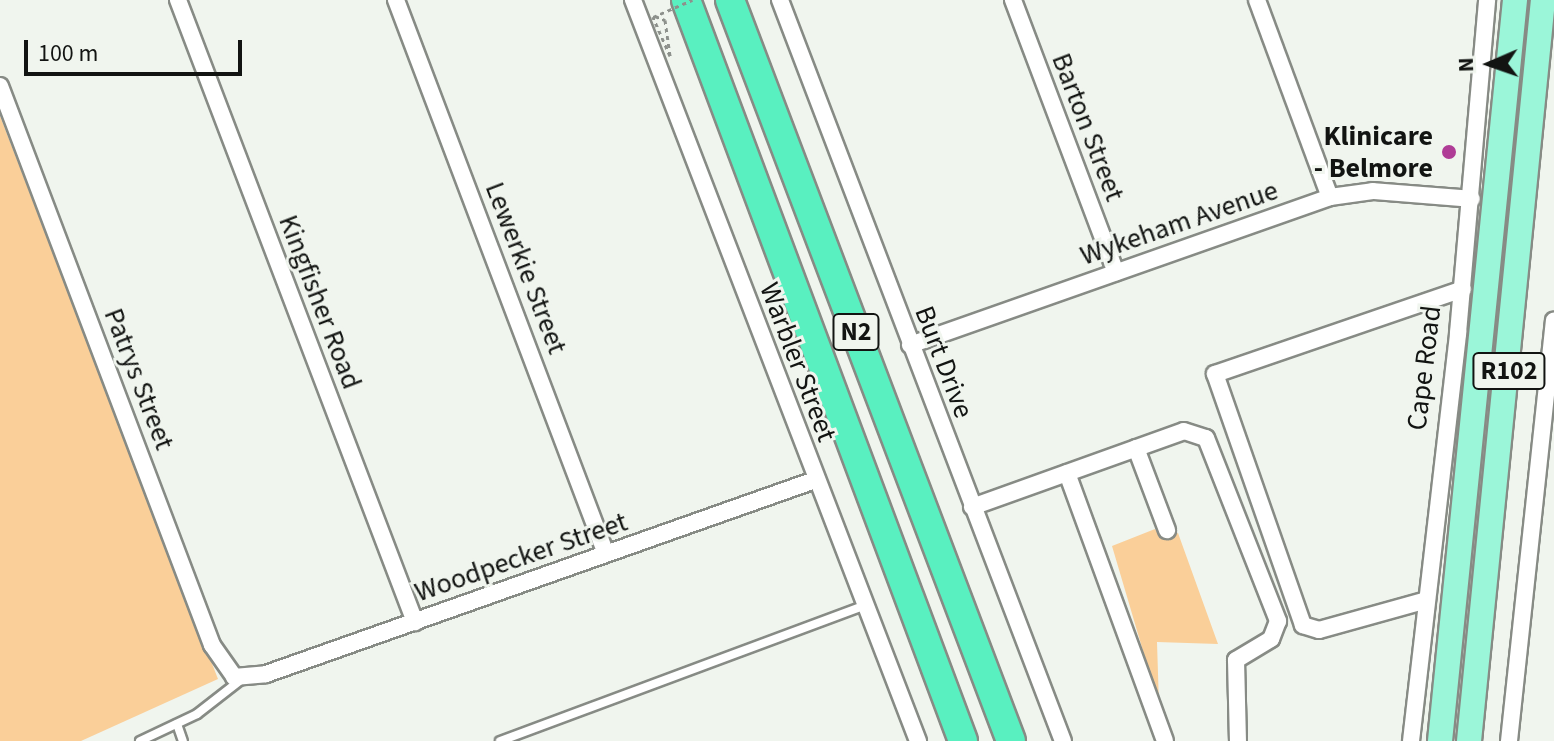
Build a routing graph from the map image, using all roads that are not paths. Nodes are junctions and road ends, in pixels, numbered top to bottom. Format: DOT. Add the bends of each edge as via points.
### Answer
graph roads {
  1 [pos="178,0"];
  2 [pos="396,0"];
  3 [pos="633,0"];
  4 [pos="686,0"];
  5 [pos="730,0"];
  6 [pos="780,0"];
  7 [pos="1013,0"];
  8 [pos="1257,0"];
  9 [pos="1487,0"];
  10 [pos="1515,0"];
  11 [pos="1543,0"];
  12 [pos="0,86"];
  13 [pos="1330,197"];
  14 [pos="1472,199"];
  15 [pos="1499,202"];
  16 [pos="1526,204"];
  17 [pos="1116,272"];
  18 [pos="1463,289"];
  19 [pos="1554,320"];
  20 [pos="910,345"];
  21 [pos="1136,448"];
  22 [pos="1067,473"];
  23 [pos="815,480"];
  24 [pos="972,507"];
  25 [pos="1167,530"];
  26 [pos="606,554"];
  27 [pos="1427,600"];
  28 [pos="865,605"];
  29 [pos="415,622"];
  30 [pos="243,679"];
  31 [pos="177,724"];
  32 [pos="140,741"];
  33 [pos="183,741"];
  34 [pos="500,741"];
  35 [pos="918,741"];
  36 [pos="963,741"];
  37 [pos="1011,741"];
  38 [pos="1063,741"];
  39 [pos="1165,741"];
  40 [pos="1238,741"];
  41 [pos="1411,741"];
  42 [pos="1440,741"];
  43 [pos="1469,741"];
  44 [pos="1509,741"];
  1 -- 29 [label="street, Kingfisher Road"];
  2 -- 26 [label="street, Lewerkie Street"];
  3 -- 23 [label="street, Warbler Street"];
  4 -- 36 [label="highway, N2"];
  5 -- 37 [label="highway, N2"];
  6 -- 20 [label="street, Burt Drive"];
  7 -- 17 [label="street, Barton Street"];
  8 -- 13 [label="street"];
  9 -- 14 [label="street, Cape Road"];
  10 -- 15 [label="main road, Cape Road / R102"];
  11 -- 16 [label="main road, R102"];
  12 -- 30 [label="street, Patrys Street" via="212,645 228,673"];
  13 -- 14 [label="street, Wykeham Avenue" via="1373,191"];
  13 -- 17 [label="street, Wykeham Avenue"];
  14 -- 18 [label="street, Cape Road"];
  15 -- 16 [label="main road"];
  15 -- 42 [label="main road, Cape Road / R102"];
  16 -- 43 [label="main road, R102"];
  17 -- 20 [label="street, Wykeham Avenue"];
  18 -- 27 [label="street, Cape Road"];
  18 -- 27 [label="street" via="1215,374 1303,625 1319,630"];
  19 -- 44 [label="street"];
  20 -- 24 [label="street, Burt Drive"];
  21 -- 22 [label="street"];
  21 -- 25 [label="street"];
  21 -- 40 [label="street" via="1184,431 1206,438 1266,585 1278,628 1236,660"];
  22 -- 24 [label="street"];
  22 -- 39 [label="street"];
  23 -- 26 [label="street, Woodpecker Street"];
  23 -- 28 [label="street, Warbler Street"];
  24 -- 38 [label="street, Burt Drive"];
  26 -- 29 [label="street, Woodpecker Street"];
  27 -- 41 [label="street, Cape Road"];
  28 -- 34 [label="lane"];
  28 -- 35 [label="street, Warbler Street"];
  29 -- 30 [label="street, Woodpecker Street"];
  30 -- 31 [label="lane"];
  31 -- 32 [label="lane"];
  31 -- 33 [label="lane"];
}
